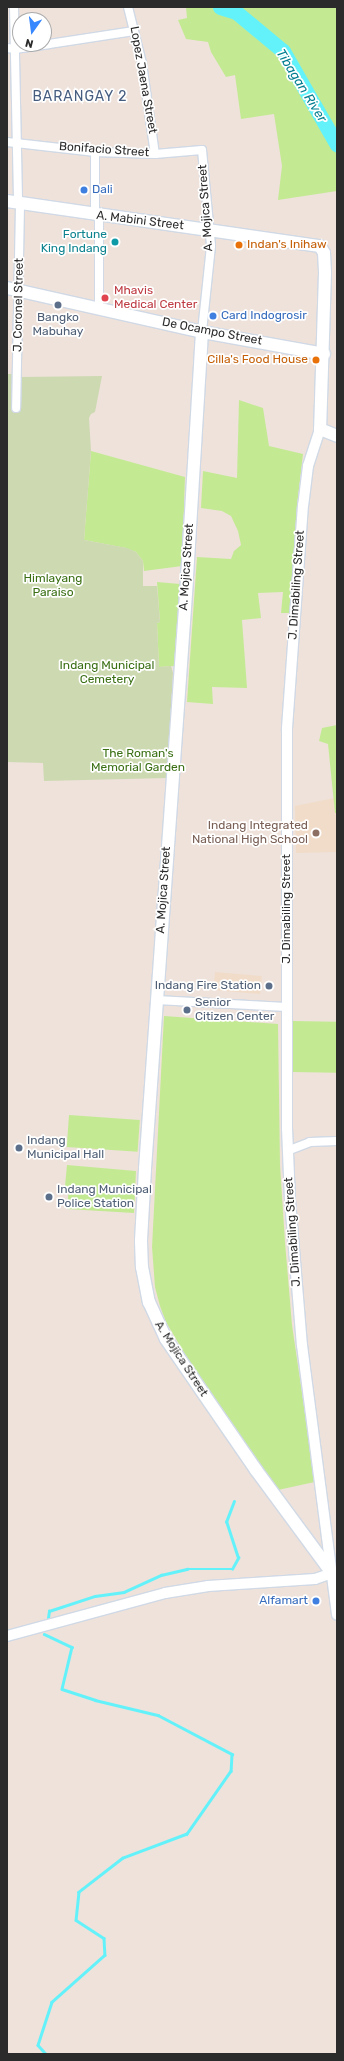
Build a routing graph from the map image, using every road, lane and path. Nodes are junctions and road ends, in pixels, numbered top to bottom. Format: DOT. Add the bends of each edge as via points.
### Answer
graph roads {
  1 [pos="14,7"];
  2 [pos="128,7"];
  3 [pos="134,31"];
  4 [pos="11,48"];
  5 [pos="7,142"];
  6 [pos="17,143"];
  7 [pos="202,150"];
  8 [pos="95,152"];
  9 [pos="155,154"];
  10 [pos="13,202"];
  11 [pos="97,215"];
  12 [pos="210,230"];
  13 [pos="320,246"];
  14 [pos="7,288"];
  15 [pos="20,290"];
  16 [pos="99,307"];
  17 [pos="202,332"];
  18 [pos="324,354"];
  19 [pos="16,408"];
  20 [pos="320,429"];
  21 [pos="337,436"];
  22 [pos="156,1000"];
  23 [pos="287,1007"];
  24 [pos="337,1141"];
  25 [pos="287,1151"];
  26 [pos="334,1577"];
  27 [pos="337,1615"];
  28 [pos="7,1636"];
  1 -- 4 [label="street, J. Coronel Street"];
  2 -- 3 [label="street, Lopez Jaena Street"];
  3 -- 4 [label="street"];
  3 -- 9 [label="street, Lopez Jaena Street" via="147,92"];
  4 -- 6 [label="street, J. Coronel Street"];
  5 -- 6 [label="street, Bonifacio Street"];
  6 -- 8 [label="street, Bonifacio Street"];
  6 -- 10 [label="street, J. Coronel Street"];
  7 -- 9 [label="street, Bonifacio Street"];
  7 -- 12 [label="street, A. Mojica Street"];
  8 -- 9 [label="street, Bonifacio Street"];
  8 -- 11 [label="street"];
  10 -- 11 [label="main road, A. Mabini Street"];
  10 -- 15 [label="street, J. Coronel Street" via="20,206"];
  11 -- 12 [label="main road, A. Mabini Street"];
  11 -- 16 [label="street"];
  12 -- 13 [label="main road, A. Mabini Street"];
  12 -- 17 [label="street, A. Mojica Street" via="210,261"];
  13 -- 18 [label="main road, J. Dimabiling Street" via="325,257"];
  14 -- 15 [label="main road, De Ocampo Street"];
  15 -- 16 [label="main road, De Ocampo Street"];
  15 -- 19 [label="street, J. Coronel Street"];
  16 -- 17 [label="main road, De Ocampo Street"];
  17 -- 18 [label="main road, De Ocampo Street"];
  17 -- 22 [label="main road, A. Mojica Street" via="186,595"];
  18 -- 20 [label="main road, J. Dimabiling Street"];
  20 -- 21 [label="main road"];
  20 -- 23 [label="street, J. Dimabiling Street" via="308,466 303,505 288,730"];
  22 -- 23 [label="street"];
  22 -- 26 [label="main road, A. Mojica Street" via="141,1241 142,1267 149,1302 162,1332 191,1377"];
  23 -- 25 [label="street, J. Dimabiling Street"];
  24 -- 25 [label="street" via="310,1142"];
  25 -- 26 [label="street, J. Dimabiling Street" via="302,1345"];
  26 -- 27 [label="street, J. Dimabiling Street"];
  26 -- 28 [label="street" via="208,1586 165,1593"];
}
